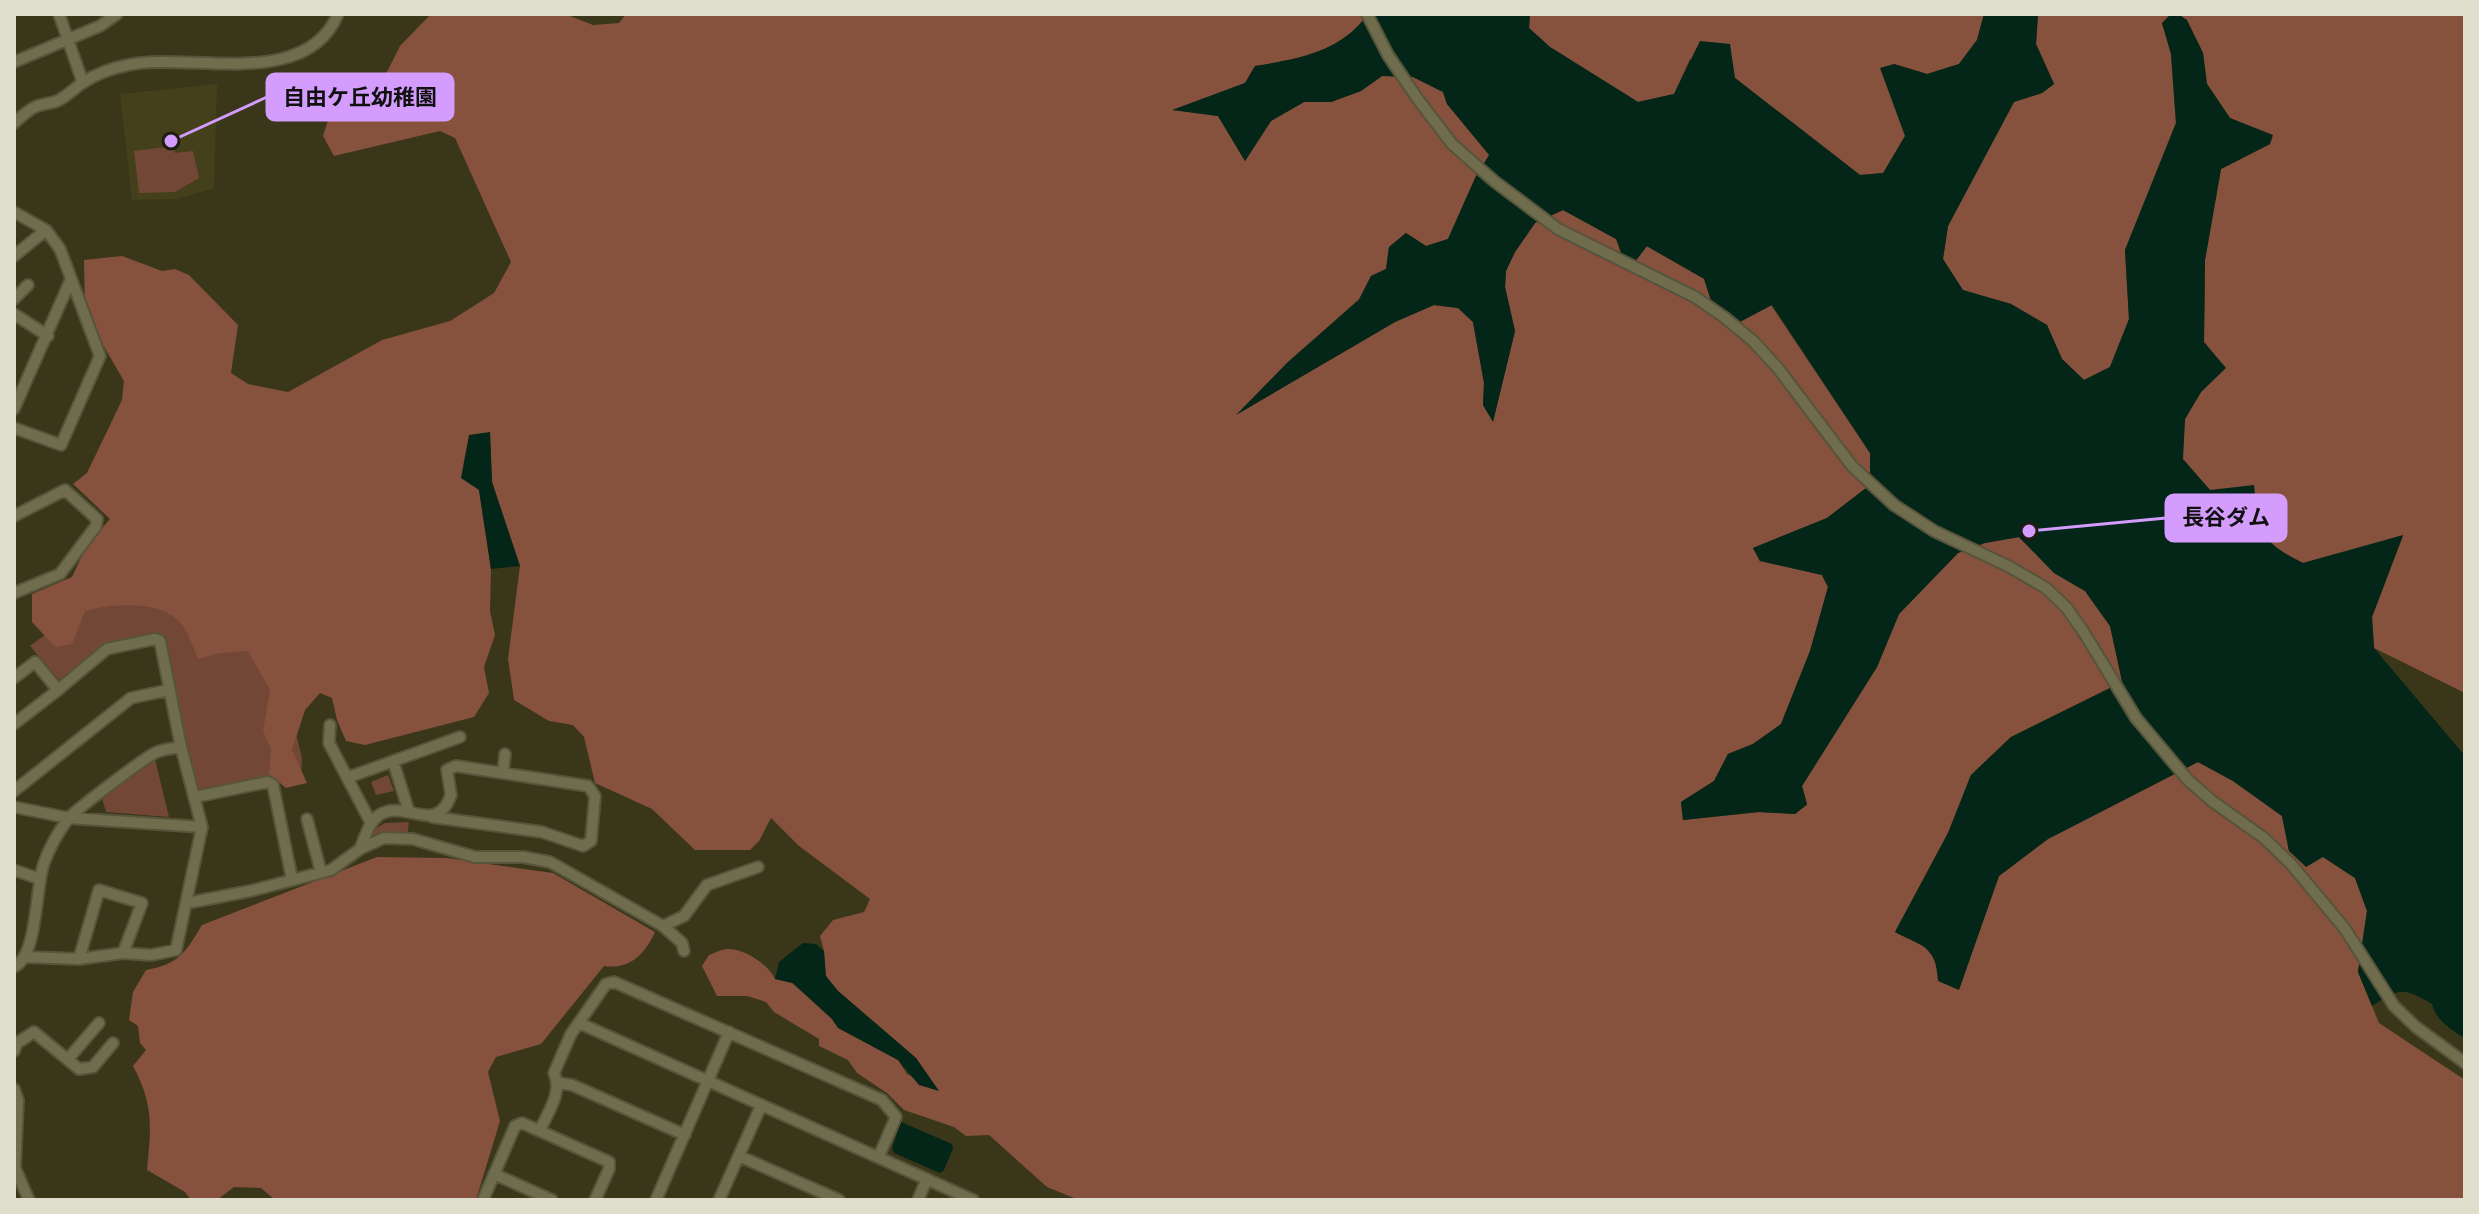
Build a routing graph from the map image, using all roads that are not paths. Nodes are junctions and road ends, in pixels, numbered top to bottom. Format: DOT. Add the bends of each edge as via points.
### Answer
graph roads {
  1 [pos="59,14"];
  2 [pos="117,14"];
  3 [pos="338,14"];
  4 [pos="1367,14"];
  5 [pos="67,40"];
  6 [pos="14,62"];
  7 [pos="83,83"];
  8 [pos="14,123"];
  9 [pos="14,212"];
  10 [pos="46,230"];
  11 [pos="14,256"];
  12 [pos="71,279"];
  13 [pos="28,285"];
  14 [pos="14,299"];
  15 [pos="14,314"];
  16 [pos="48,336"];
  17 [pos="18,385"];
  18 [pos="14,409"];
  19 [pos="14,428"];
  20 [pos="14,516"];
  21 [pos="14,593"];
  22 [pos="14,678"];
  23 [pos="58,690"];
  24 [pos="169,690"];
  25 [pos="14,724"];
  26 [pos="330,725"];
  27 [pos="460,737"];
  28 [pos="181,747"];
  29 [pos="505,754"];
  30 [pos="393,761"];
  31 [pos="503,772"];
  32 [pos="349,777"];
  33 [pos="14,791"];
  34 [pos="195,797"];
  35 [pos="14,807"];
  36 [pos="409,812"];
  37 [pos="432,817"];
  38 [pos="69,818"];
  39 [pos="307,819"];
  40 [pos="371,823"];
  41 [pos="202,827"];
  42 [pos="360,849"];
  43 [pos="758,867"];
  44 [pos="14,870"];
  45 [pos="321,872"];
  46 [pos="40,879"];
  47 [pos="292,879"];
  48 [pos="187,903"];
  49 [pos="663,926"];
  50 [pos="684,951"];
  51 [pos="123,953"];
  52 [pos="26,957"];
  53 [pos="79,959"];
  54 [pos="14,967"];
  55 [pos="99,1023"];
  56 [pos="579,1023"];
  57 [pos="729,1032"];
  58 [pos="113,1043"];
  59 [pos="14,1051"];
  60 [pos="68,1059"];
  61 [pos="2465,1063"];
  62 [pos="708,1081"];
  63 [pos="559,1083"];
  64 [pos="14,1089"];
  65 [pos="761,1106"];
  66 [pos="540,1130"];
  67 [pos="685,1135"];
  68 [pos="739,1156"];
  69 [pos="879,1156"];
  70 [pos="494,1174"];
  71 [pos="927,1179"];
  72 [pos="29,1200"];
  73 [pos="483,1200"];
  74 [pos="552,1200"];
  75 [pos="595,1200"];
  76 [pos="656,1200"];
  77 [pos="719,1200"];
  78 [pos="839,1200"];
  79 [pos="918,1200"];
  80 [pos="973,1200"];
  1 -- 5 [label="street"];
  2 -- 5 [label="street"];
  3 -- 7 [label="street" via="322,38 294,54 239,66 130,65"];
  4 -- 61 [label="street" via="1417,98 1452,144 1494,181 1558,229 1695,297 1734,325 1777,367 1852,466 1894,505 2056,597 2136,718 2188,780 2291,864 2345,929 2394,1006"];
  5 -- 6 [label="street"];
  5 -- 7 [label="street"];
  7 -- 8 [label="street"];
  9 -- 10 [label="street"];
  10 -- 11 [label="street"];
  10 -- 12 [label="street"];
  12 -- 16 [label="street"];
  12 -- 19 [label="street" via="100,356 61,445"];
  13 -- 14 [label="street"];
  15 -- 16 [label="street"];
  16 -- 17 [label="street"];
  17 -- 18 [label="street"];
  20 -- 21 [label="street" via="65,490 97,519 60,574"];
  22 -- 23 [label="street" via="35,662"];
  23 -- 24 [label="street" via="107,649 155,639 160,641"];
  23 -- 25 [label="street"];
  24 -- 28 [label="street"];
  24 -- 33 [label="street" via="131,698"];
  26 -- 32 [label="street" via="329,743"];
  27 -- 30 [label="street"];
  28 -- 34 [label="street"];
  28 -- 38 [label="street" via="155,752"];
  29 -- 31 [label="street"];
  30 -- 32 [label="street"];
  30 -- 36 [label="street"];
  31 -- 37 [label="street" via="451,767 449,801"];
  31 -- 37 [label="street" via="588,786 595,796 591,841 583,846 542,832"];
  32 -- 40 [label="street"];
  34 -- 41 [label="street"];
  34 -- 47 [label="street" via="273,785"];
  35 -- 38 [label="street"];
  36 -- 37 [label="street"];
  36 -- 40 [label="street" via="380,814"];
  38 -- 41 [label="street"];
  38 -- 46 [label="street"];
  39 -- 45 [label="street"];
  40 -- 42 [label="street"];
  41 -- 48 [label="street"];
  42 -- 45 [label="street"];
  42 -- 49 [label="street" via="384,838 413,839 475,857 550,862"];
  43 -- 49 [label="street" via="707,885 684,916"];
  44 -- 46 [label="street"];
  45 -- 47 [label="street"];
  46 -- 52 [label="street"];
  47 -- 48 [label="street"];
  48 -- 51 [label="street" via="176,950"];
  49 -- 50 [label="street"];
  51 -- 53 [label="street"];
  51 -- 53 [label="street" via="142,903 99,890"];
  52 -- 53 [label="street"];
  52 -- 54 [label="street"];
  55 -- 60 [label="street"];
  56 -- 57 [label="street" via="606,984 614,982"];
  56 -- 62 [label="street"];
  56 -- 63 [label="street" via="554,1073"];
  57 -- 62 [label="street"];
  57 -- 69 [label="street" via="882,1100 896,1117"];
  58 -- 60 [label="street" via="93,1067 79,1069"];
  59 -- 60 [label="street" via="34,1032"];
  62 -- 65 [label="street"];
  62 -- 67 [label="street"];
  63 -- 66 [label="street"];
  63 -- 67 [label="street"];
  64 -- 72 [label="street" via="15,1168"];
  65 -- 68 [label="street"];
  65 -- 69 [label="street"];
  66 -- 70 [label="street" via="522,1123 515,1126"];
  66 -- 75 [label="street" via="609,1162"];
  67 -- 76 [label="street"];
  68 -- 77 [label="street"];
  68 -- 78 [label="street"];
  69 -- 71 [label="street"];
  70 -- 73 [label="street"];
  70 -- 74 [label="street"];
  71 -- 79 [label="street"];
  71 -- 80 [label="street"];
}
